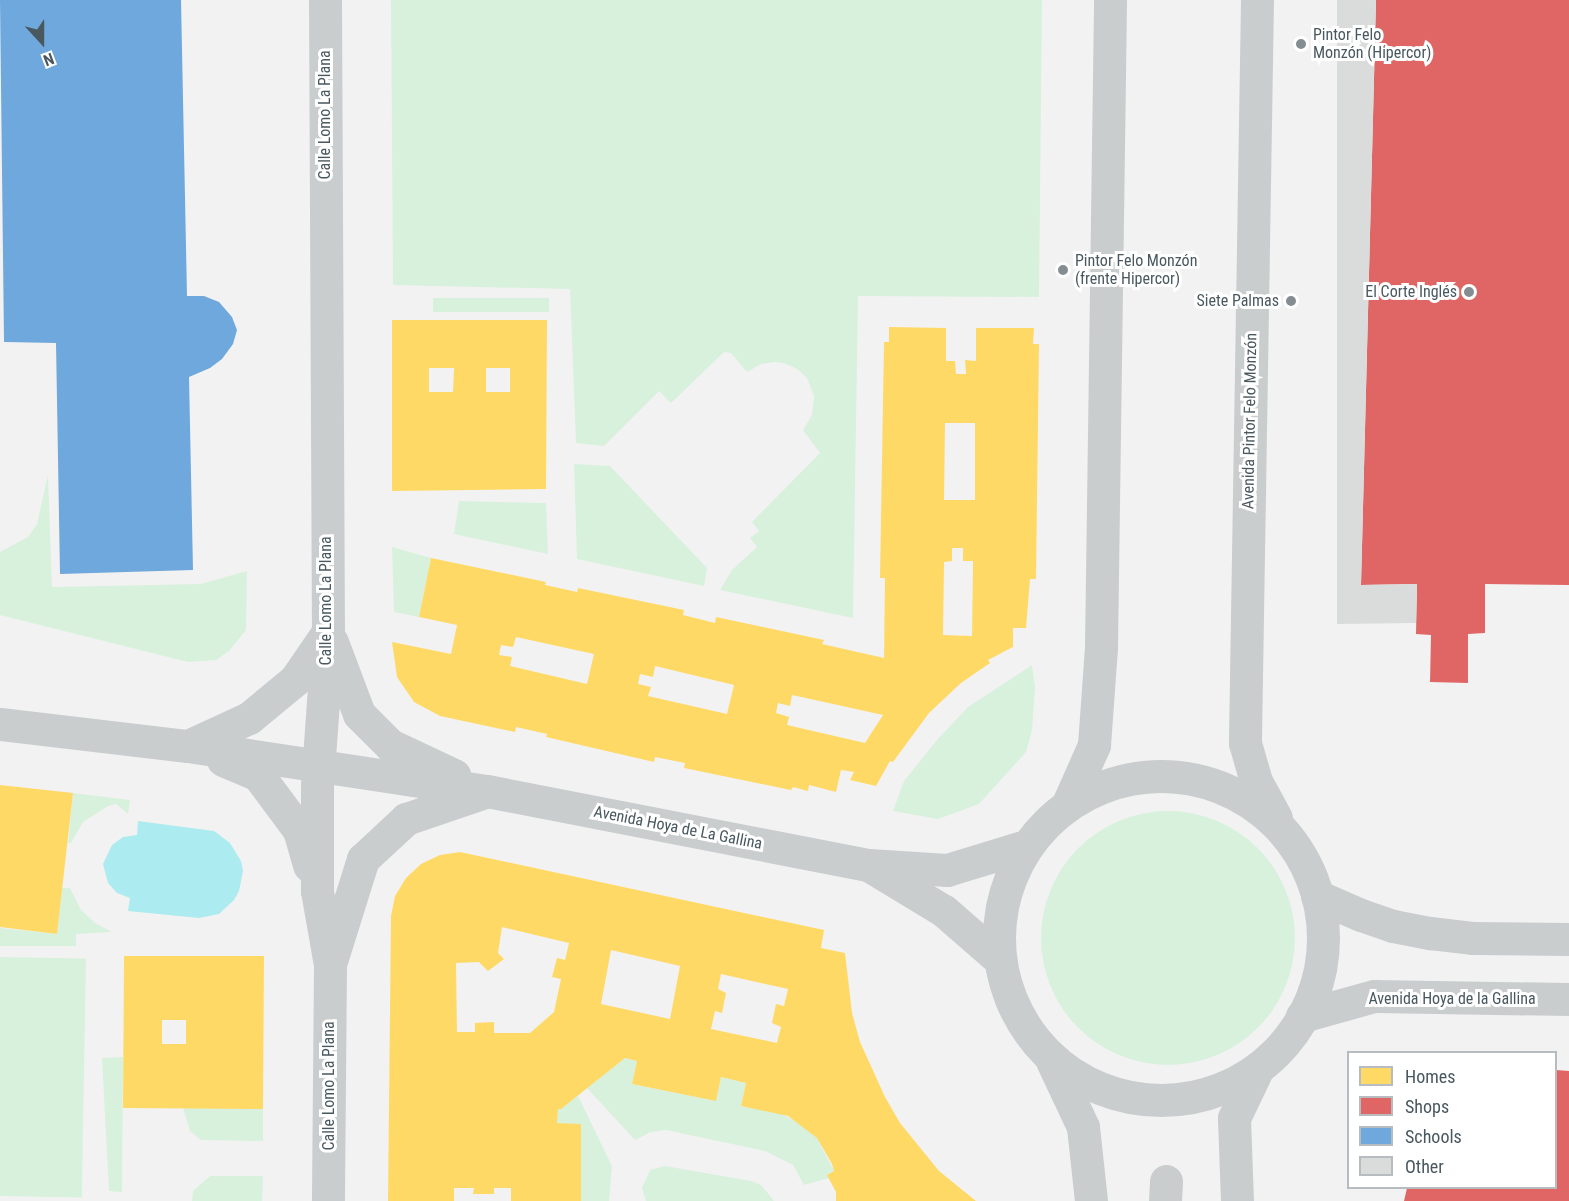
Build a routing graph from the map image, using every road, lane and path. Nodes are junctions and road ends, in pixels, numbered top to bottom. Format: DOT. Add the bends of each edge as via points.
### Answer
graph roads {
  1 [pos="325,0"];
  2 [pos="1110,0"];
  3 [pos="1257,0"];
  4 [pos="328,632"];
  5 [pos="0,724"];
  6 [pos="188,746"];
  7 [pos="320,765"];
  8 [pos="487,791"];
  9 [pos="1067,806"];
  10 [pos="1284,833"];
  11 [pos="1026,846"];
  12 [pos="869,865"];
  13 [pos="317,891"];
  14 [pos="1317,896"];
  15 [pos="1569,939"];
  16 [pos="998,958"];
  17 [pos="330,965"];
  18 [pos="1569,999"];
  19 [pos="1302,1016"];
  20 [pos="1052,1060"];
  21 [pos="1258,1068"];
  22 [pos="328,1201"];
  23 [pos="1091,1201"];
  24 [pos="1237,1201"];
  1 -- 4 [label="street, Calle Lomo La Plana"];
  2 -- 9 [label="street" via="1101,648 1094,745"];
  3 -- 10 [label="street, Avenida Pintor Felo Monzón" via="1245,743 1256,781"];
  4 -- 6 [label="street" via="295,680 249,718"];
  4 -- 7 [label="street, Calle Lomo La Plana"];
  4 -- 8 [label="street, Avenida Hoya de La Gallina" via="359,714 390,745"];
  5 -- 6 [label="street, Avenida Hoya de La Gallina"];
  6 -- 7 [label="street, Avenida Hoya de La Gallina"];
  6 -- 13 [label="street, Avenida Hoya de La Gallina" via="258,775 299,831"];
  7 -- 8 [label="street, Avenida Hoya de La Gallina"];
  7 -- 13 [label="street, Calle Lomo La Plana"];
  8 -- 12 [label="street, Avenida Hoya de La Gallina"];
  8 -- 17 [label="street" via="406,819 363,860"];
  9 -- 10 [label="street" via="1109,784 1157,776 1205,782 1248,802"];
  9 -- 11 [label="street"];
  10 -- 14 [label="street" via="1305,863"];
  11 -- 12 [label="street, Avenida Hoya de La Gallina" via="947,870"];
  11 -- 16 [label="street" via="1002,899"];
  12 -- 16 [label="street, Avenida Hoya de La Gallina" via="944,911"];
  13 -- 17 [label="street, Calle Lomo La Plana"];
  14 -- 15 [label="street" via="1393,926 1430,933 1472,938"];
  14 -- 19 [label="street" via="1323,964"];
  16 -- 20 [label="street" via="1015,1014"];
  17 -- 22 [label="street, Calle Lomo La Plana"];
  18 -- 19 [label="street, Avenida Hoya de la Gallina" via="1374,996"];
  19 -- 21 [label="street" via="1289,1038"];
  20 -- 21 [label="street" via="1099,1090 1153,1101 1208,1094"];
  20 -- 23 [label="street" via="1083,1127"];
  21 -- 24 [label="street" via="1233,1118"];
}
